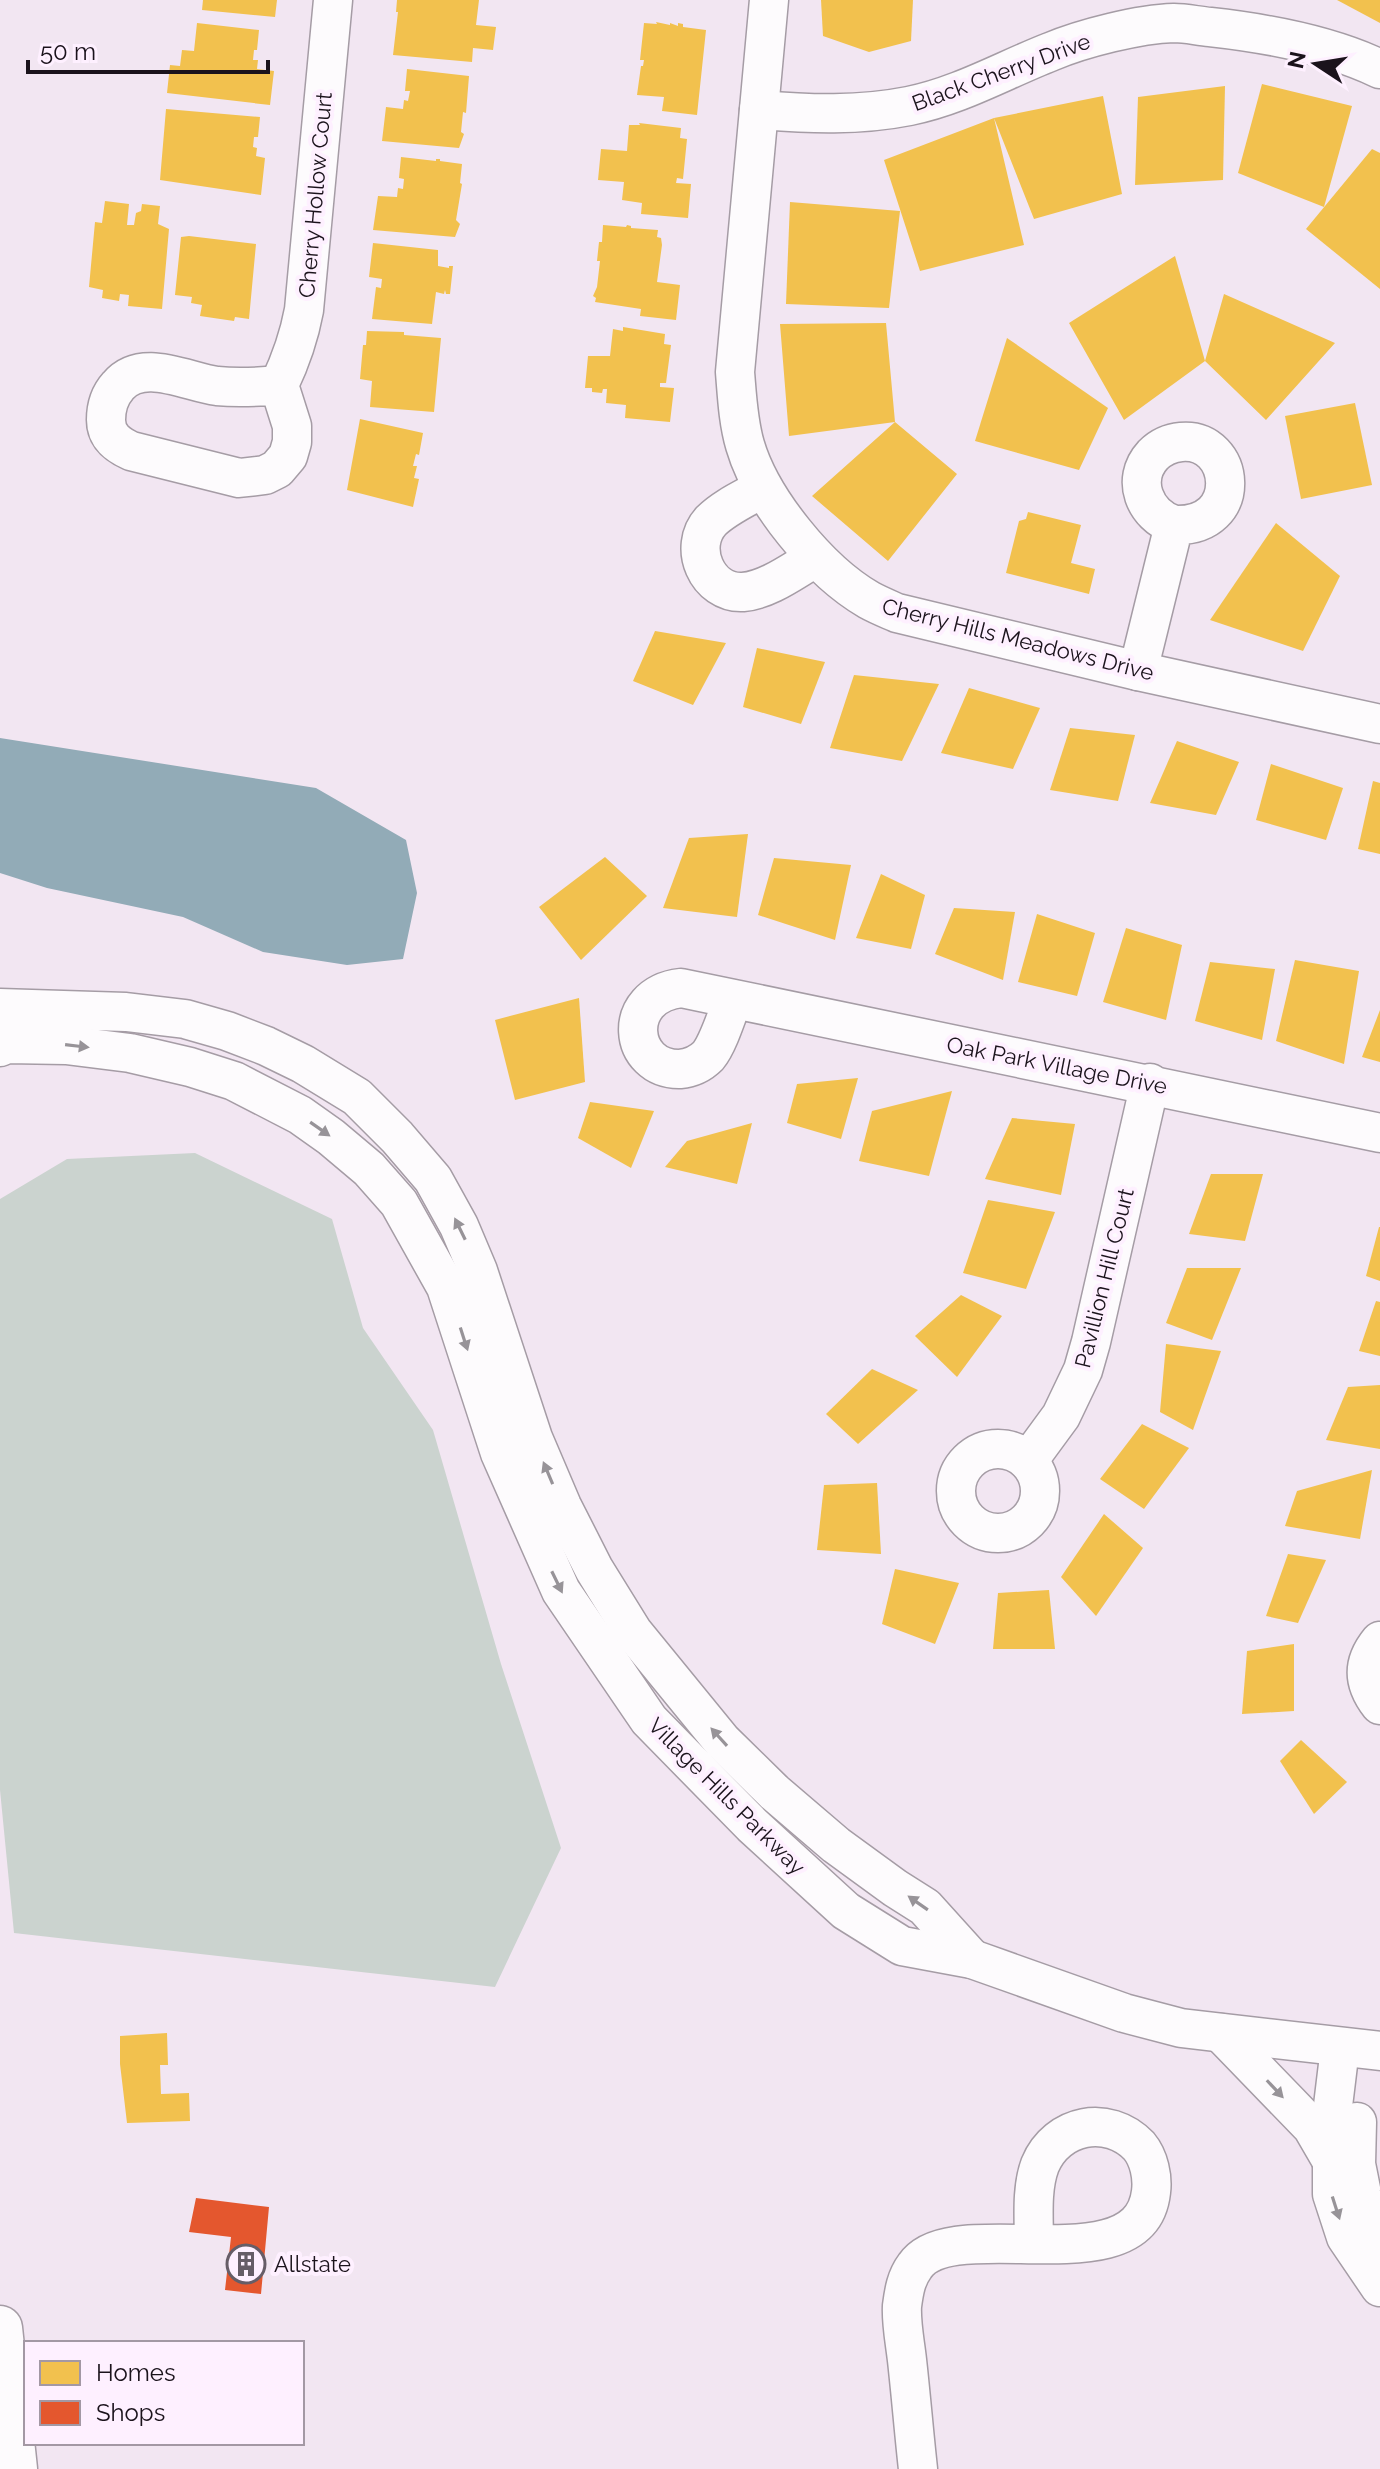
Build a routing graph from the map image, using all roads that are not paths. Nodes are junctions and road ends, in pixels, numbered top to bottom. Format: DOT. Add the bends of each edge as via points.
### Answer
graph roads {
  1 [pos="333,0"];
  2 [pos="769,0"];
  3 [pos="1380,69"];
  4 [pos="759,110"];
  5 [pos="279,385"];
  6 [pos="763,488"];
  7 [pos="1174,525"];
  8 [pos="815,558"];
  9 [pos="1138,671"];
  10 [pos="1380,724"];
  11 [pos="733,999"];
  12 [pos="0,1008"];
  13 [pos="0,1047"];
  14 [pos="1150,1083"];
  15 [pos="1380,1133"];
  16 [pos="463,1281"];
  17 [pos="1028,1461"];
  18 [pos="1380,1641"];
  19 [pos="1380,1705"];
  20 [pos="1221,2033"];
  21 [pos="1362,2049"];
  22 [pos="1330,2158"];
  23 [pos="1034,2244"];
  24 [pos="1380,2244"];
  25 [pos="1380,2287"];
  26 [pos="0,2328"];
  27 [pos="15,2469"];
  28 [pos="918,2469"];
  1 -- 5 [label="street, Cherry Hollow Court" via="304,310"];
  2 -- 4 [label="street, Cherry Hills Meadows Drive"];
  3 -- 4 [label="street, Black Cherry Drive" via="1356,57 1295,42 1173,23 1053,50 957,92 911,105 844,113"];
  4 -- 6 [label="street, Cherry Hills Meadows Drive" via="735,372 745,445"];
  5 -- 5 [label="street" via="292,442 277,469 253,478 131,451 118,445 106,426 108,401 124,379 144,372 232,387"];
  6 -- 8 [label="street, Cherry Hills Meadows Drive"];
  6 -- 8 [label="street" via="710,523 700,550 705,570 715,582 742,592 762,588"];
  7 -- 9 [label="street"];
  8 -- 9 [label="street, Cherry Hills Meadows Drive" via="867,599 897,613"];
  9 -- 10 [label="street, Cherry Hills Meadows Drive"];
  11 -- 14 [label="street, Oak Park Village Drive"];
  16 -- 12 [label="street, Village Hills Parkway, one-way" via="459,1226 433,1179 357,1097 303,1064 185,1019"];
  13 -- 16 [label="street, Village Hills Parkway, one-way" via="66,1045 130,1053 234,1081 300,1115 369,1169"];
  14 -- 15 [label="street, Oak Park Village Drive"];
  14 -- 17 [label="street, Pavillion Hill Court" via="1083,1370 1061,1416"];
  16 -- 20 [label="street, Village Hills Parkway" via="500,1453 561,1591 649,1720 752,1825 846,1911 902,1946 972,1959 1124,2013"];
  18 -- 19 [label="street" via="1371,1653 1366,1679"];
  20 -- 21 [label="street, Village Hills Parkway"];
  20 -- 22 [label="street, one-way" via="1312,2127"];
  21 -- 22 [label="street" via="1332,2114"];
  21 -- 24 [label="street" via="1356,2164"];
  22 -- 25 [label="street, one-way" via="1332,2194 1346,2237"];
  23 -- 28 [label="street" via="935,2250 917,2262 905,2283 902,2310"];
  26 -- 27 [label="street"];
}
